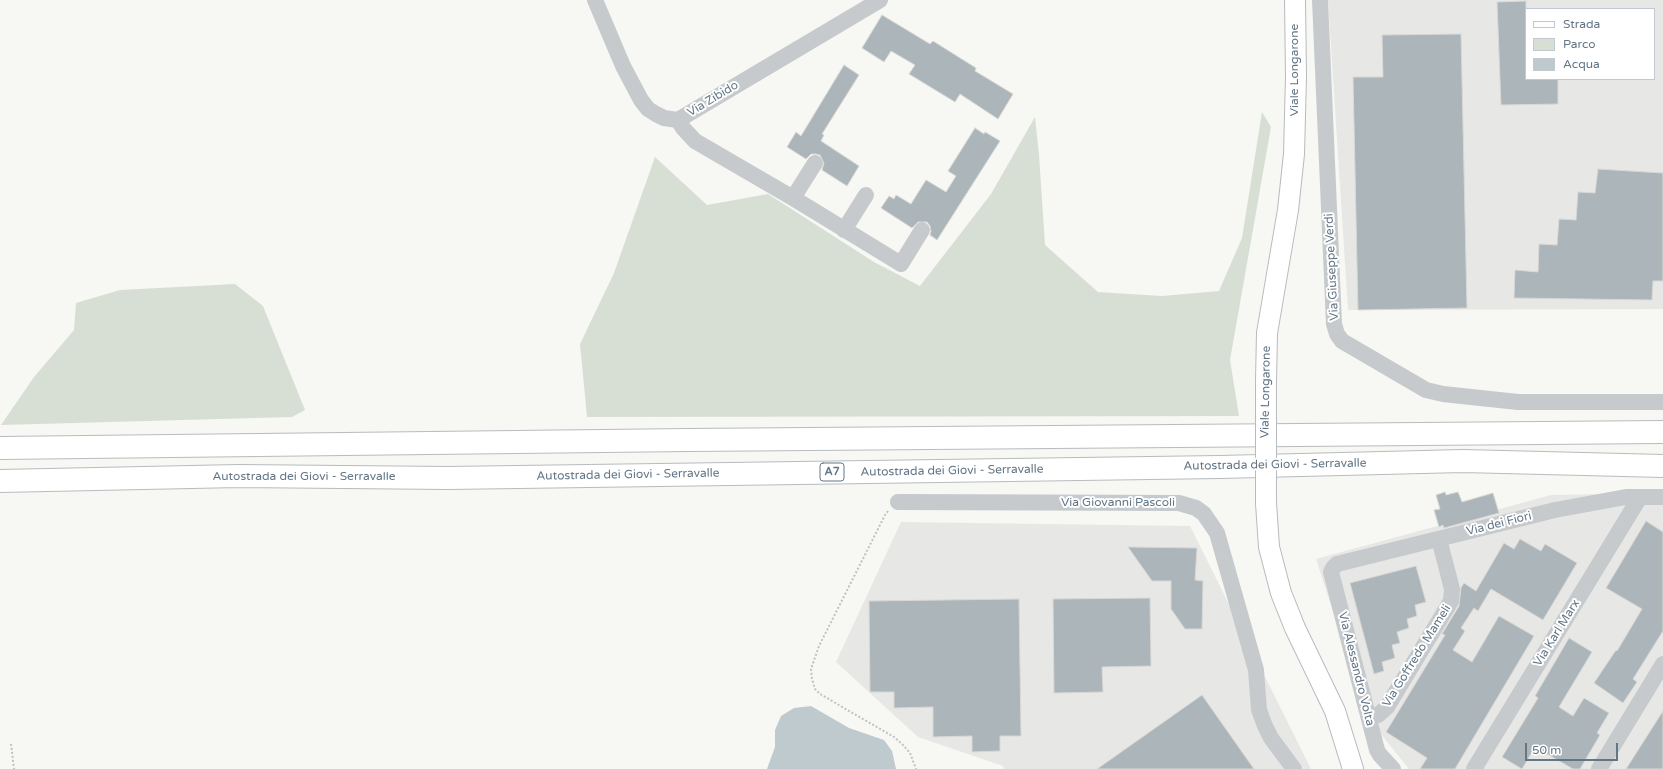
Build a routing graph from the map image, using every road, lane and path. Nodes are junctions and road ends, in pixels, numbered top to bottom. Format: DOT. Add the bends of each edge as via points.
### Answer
graph roads {
  1 [pos="595,0"];
  2 [pos="880,0"];
  3 [pos="1295,0"];
  4 [pos="1320,0"];
  5 [pos="678,120"];
  6 [pos="815,163"];
  7 [pos="866,195"];
  8 [pos="793,198"];
  9 [pos="844,230"];
  10 [pos="922,230"];
  11 [pos="1663,402"];
  12 [pos="1663,432"];
  13 [pos="0,448"];
  14 [pos="1663,466"];
  15 [pos="0,481"];
  16 [pos="1640,497"];
  17 [pos="1663,497"];
  18 [pos="898,502"];
  19 [pos="1439,539"];
  20 [pos="1337,564"];
  21 [pos="1663,664"];
  22 [pos="1369,718"];
  23 [pos="11,744"];
  24 [pos="14,769"];
  25 [pos="916,769"];
  26 [pos="1294,769"];
  27 [pos="1353,769"];
  28 [pos="1393,769"];
  29 [pos="1474,769"];
  30 [pos="1599,769"];
  1 -- 5 [label="street, Via Zibido" via="623,66 641,100 656,114"];
  2 -- 5 [label="street, Via Zibido"];
  3 -- 27 [label="main road, Viale Longarone, bridge" via="1294,154 1288,210 1267,333 1266,503 1269,547 1281,593 1335,711"];
  4 -- 11 [label="street, Via Giuseppe Verdi" via="1334,324 1342,341 1426,390 1443,394 1518,402"];
  5 -- 8 [label="street" via="695,141"];
  6 -- 8 [label="street"];
  7 -- 9 [label="street"];
  8 -- 9 [label="street"];
  9 -- 10 [label="street" via="901,264"];
  12 -- 13 [label="highway"];
  14 -- 15 [label="highway, Autostrada dei Giovi - Serravalle / A7" via="1463,461 464,478 239,476"];
  16 -- 17 [label="street, Via dei Fiori"];
  16 -- 19 [label="street, Via dei Fiori" via="1626,497 1555,510"];
  16 -- 29 [label="street, Via Karl Marx"];
  18 -- 25 [label="path" via="885,515 819,646 811,669 812,679 820,694 903,745 910,753"];
  18 -- 26 [label="street, Via Giovanni Pascoli" via="1179,503 1196,508 1204,514 1216,533 1256,670 1259,710 1264,726"];
  19 -- 20 [label="street, Via dei Fiori"];
  19 -- 22 [label="street, Via Goffredo Mameli" via="1452,589 1451,601 1387,707 1378,715"];
  20 -- 22 [label="street, Via Alessandro Volta" via="1331,572"];
  21 -- 30 [label="street"];
  22 -- 28 [label="street, Via Alessandro Volta" via="1377,750"];
  23 -- 24 [label="path"];
}
